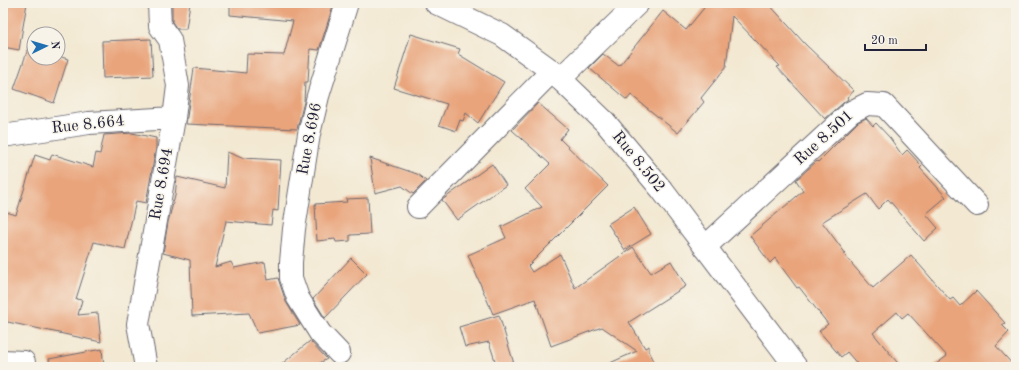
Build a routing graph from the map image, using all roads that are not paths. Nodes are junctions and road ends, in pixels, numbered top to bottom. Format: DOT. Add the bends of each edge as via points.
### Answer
graph roads {
  1 [pos="159,3"];
  2 [pos="347,3"];
  3 [pos="436,3"];
  4 [pos="638,3"];
  5 [pos="556,75"];
  6 [pos="174,118"];
  7 [pos="3,136"];
  8 [pos="977,205"];
  9 [pos="418,207"];
  10 [pos="705,248"];
  11 [pos="339,353"];
  12 [pos="3,361"];
  13 [pos="24,362"];
  14 [pos="146,367"];
  15 [pos="796,367"];
  1 -- 6 [label="street, Rue 8.694" via="160,26 170,40 178,86"];
  2 -- 11 [label="street, Rue 8.696" via="309,134 291,262 291,278 298,298 320,333"];
  3 -- 5 [label="street, Rue 8.502" via="502,35"];
  4 -- 5 [label="street"];
  5 -- 9 [label="street"];
  5 -- 10 [label="street, Rue 8.502" via="605,122 662,190"];
  6 -- 7 [label="street, Rue 8.664" via="89,122"];
  6 -- 14 [label="street, Rue 8.694" via="138,324"];
  8 -- 10 [label="street, Rue 8.501" via="884,105 867,104 851,112"];
  10 -- 15 [label="street, Rue 8.502"];
  12 -- 13 [label="street"];
}
